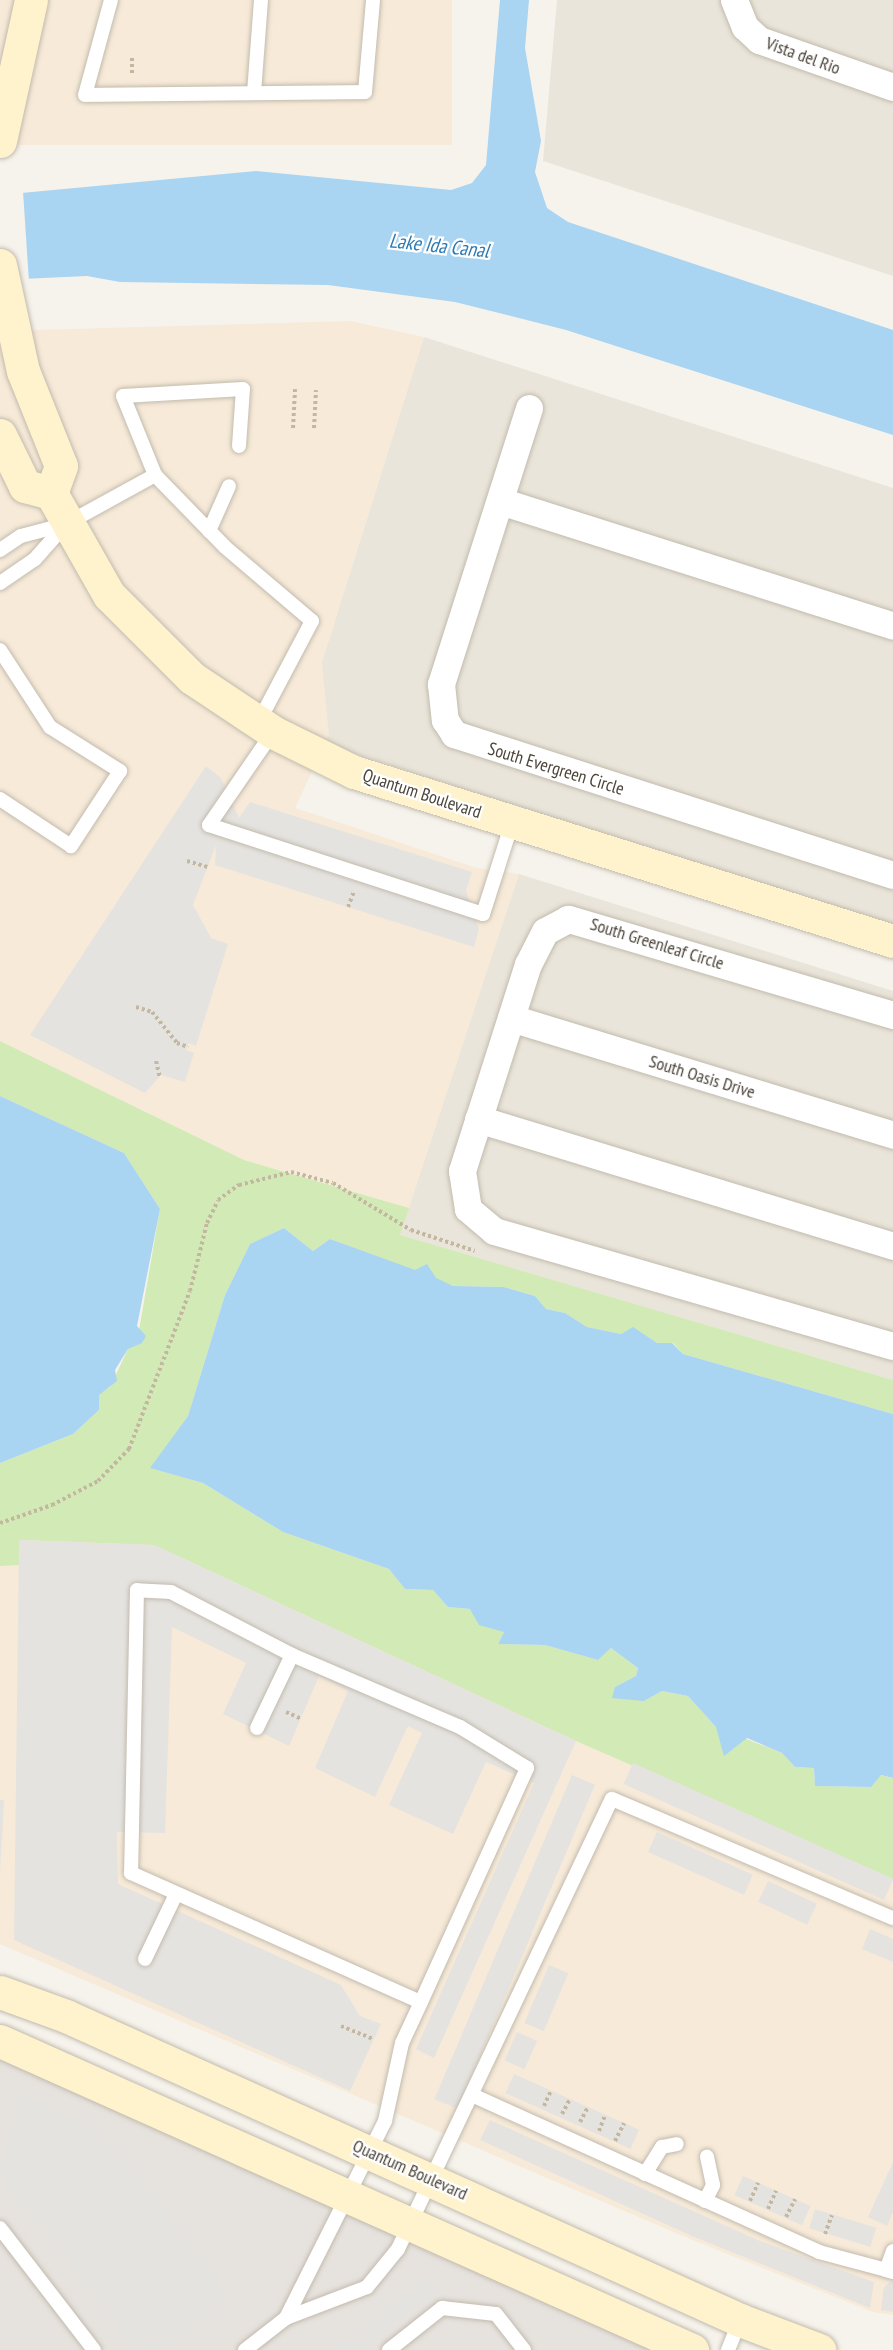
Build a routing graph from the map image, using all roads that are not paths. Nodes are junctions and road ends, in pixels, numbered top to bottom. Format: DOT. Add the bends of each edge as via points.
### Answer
graph roads {
  1 [pos="31,0"];
  2 [pos="111,0"];
  3 [pos="261,0"];
  4 [pos="373,0"];
  5 [pos="734,0"];
  6 [pos="893,87"];
  7 [pos="254,93"];
  8 [pos="0,141"];
  9 [pos="0,265"];
  10 [pos="530,408"];
  11 [pos="0,435"];
  12 [pos="239,446"];
  13 [pos="154,475"];
  14 [pos="229,486"];
  15 [pos="51,493"];
  16 [pos="500,501"];
  17 [pos="66,524"];
  18 [pos="209,531"];
  19 [pos="0,550"];
  20 [pos="0,582"];
  21 [pos="893,626"];
  22 [pos="0,650"];
  23 [pos="265,728"];
  24 [pos="0,799"];
  25 [pos="512,823"];
  26 [pos="893,875"];
  27 [pos="893,941"];
  28 [pos="893,1015"];
  29 [pos="511,1018"];
  30 [pos="478,1119"];
  31 [pos="893,1135"];
  32 [pos="893,1246"];
  33 [pos="893,1346"];
  34 [pos="292,1655"];
  35 [pos="257,1728"];
  36 [pos="176,1894"];
  37 [pos="893,1918"];
  38 [pos="145,1959"];
  39 [pos="0,1992"];
  40 [pos="421,2002"];
  41 [pos="0,2042"];
  42 [pos="472,2095"];
  43 [pos="677,2144"];
  44 [pos="370,2152"];
  45 [pos="707,2157"];
  46 [pos="645,2174"];
  47 [pos="435,2181"];
  48 [pos="349,2195"];
  49 [pos="705,2201"];
  50 [pos="413,2224"];
  51 [pos="0,2228"];
  52 [pos="893,2251"];
  53 [pos="889,2271"];
  54 [pos="286,2318"];
  55 [pos="740,2320"];
  56 [pos="94,2350"];
  57 [pos="245,2350"];
  58 [pos="389,2350"];
  59 [pos="524,2350"];
  60 [pos="692,2350"];
  61 [pos="728,2350"];
  62 [pos="819,2350"];
  1 -- 8 [label="street"];
  2 -- 7 [label="lane" via="85,95"];
  3 -- 7 [label="lane"];
  4 -- 7 [label="lane" via="366,92"];
  5 -- 6 [label="street, Vista del Rio" via="745,27 759,40"];
  9 -- 15 [label="street" via="9,321 61,466"];
  10 -- 16 [label="street, South Evergreen Circle"];
  11 -- 15 [label="street" via="25,486"];
  12 -- 13 [label="lane" via="243,389 123,396"];
  13 -- 17 [label="lane"];
  13 -- 18 [label="lane"];
  14 -- 18 [label="lane"];
  15 -- 17 [label="street, Quantum Boulevard"];
  16 -- 21 [label="street"];
  16 -- 26 [label="street, South Evergreen Circle" via="441,684 445,720 454,734"];
  17 -- 19 [label="lane" via="21,536"];
  17 -- 20 [label="lane" via="35,559"];
  17 -- 23 [label="street, Quantum Boulevard" via="93,574 124,614 192,678"];
  18 -- 23 [label="lane" via="312,621"];
  22 -- 24 [label="lane" via="50,727 120,771 71,846"];
  23 -- 25 [label="street, Quantum Boulevard" via="354,772"];
  23 -- 25 [label="lane" via="209,825 483,914"];
  25 -- 27 [label="street, Quantum Boulevard"];
  28 -- 29 [label="street, South Greenleaf Circle" via="568,919 537,941"];
  29 -- 30 [label="street, South Greenleaf Circle"];
  29 -- 31 [label="street, South Oasis Drive"];
  30 -- 32 [label="street"];
  30 -- 33 [label="street, South Greenleaf Circle" via="462,1171 462,1193 479,1222"];
  34 -- 35 [label="lane"];
  34 -- 36 [label="lane" via="171,1592 137,1590 131,1873"];
  34 -- 40 [label="lane" via="460,1727 527,1768"];
  36 -- 38 [label="lane"];
  36 -- 40 [label="lane"];
  37 -- 42 [label="lane" via="612,1799"];
  39 -- 44 [label="street, Quantum Boulevard" via="66,2016"];
  40 -- 44 [label="lane" via="402,2043 393,2101"];
  41 -- 48 [label="street"];
  42 -- 46 [label="lane"];
  42 -- 47 [label="lane"];
  43 -- 46 [label="lane" via="662,2147"];
  44 -- 47 [label="street, Quantum Boulevard"];
  44 -- 48 [label="lane"];
  45 -- 49 [label="lane" via="713,2185"];
  46 -- 49 [label="lane"];
  47 -- 50 [label="lane"];
  47 -- 55 [label="street, Quantum Boulevard"];
  48 -- 50 [label="street"];
  48 -- 54 [label="lane"];
  49 -- 53 [label="lane" via="819,2252"];
  50 -- 54 [label="lane" via="367,2287"];
  50 -- 60 [label="street"];
  51 -- 56 [label="lane"];
  52 -- 53 [label="lane"];
  54 -- 57 [label="lane"];
  55 -- 61 [label="lane"];
  55 -- 62 [label="street, Quantum Boulevard"];
  58 -- 59 [label="lane" via="442,2308 496,2314"];
}
